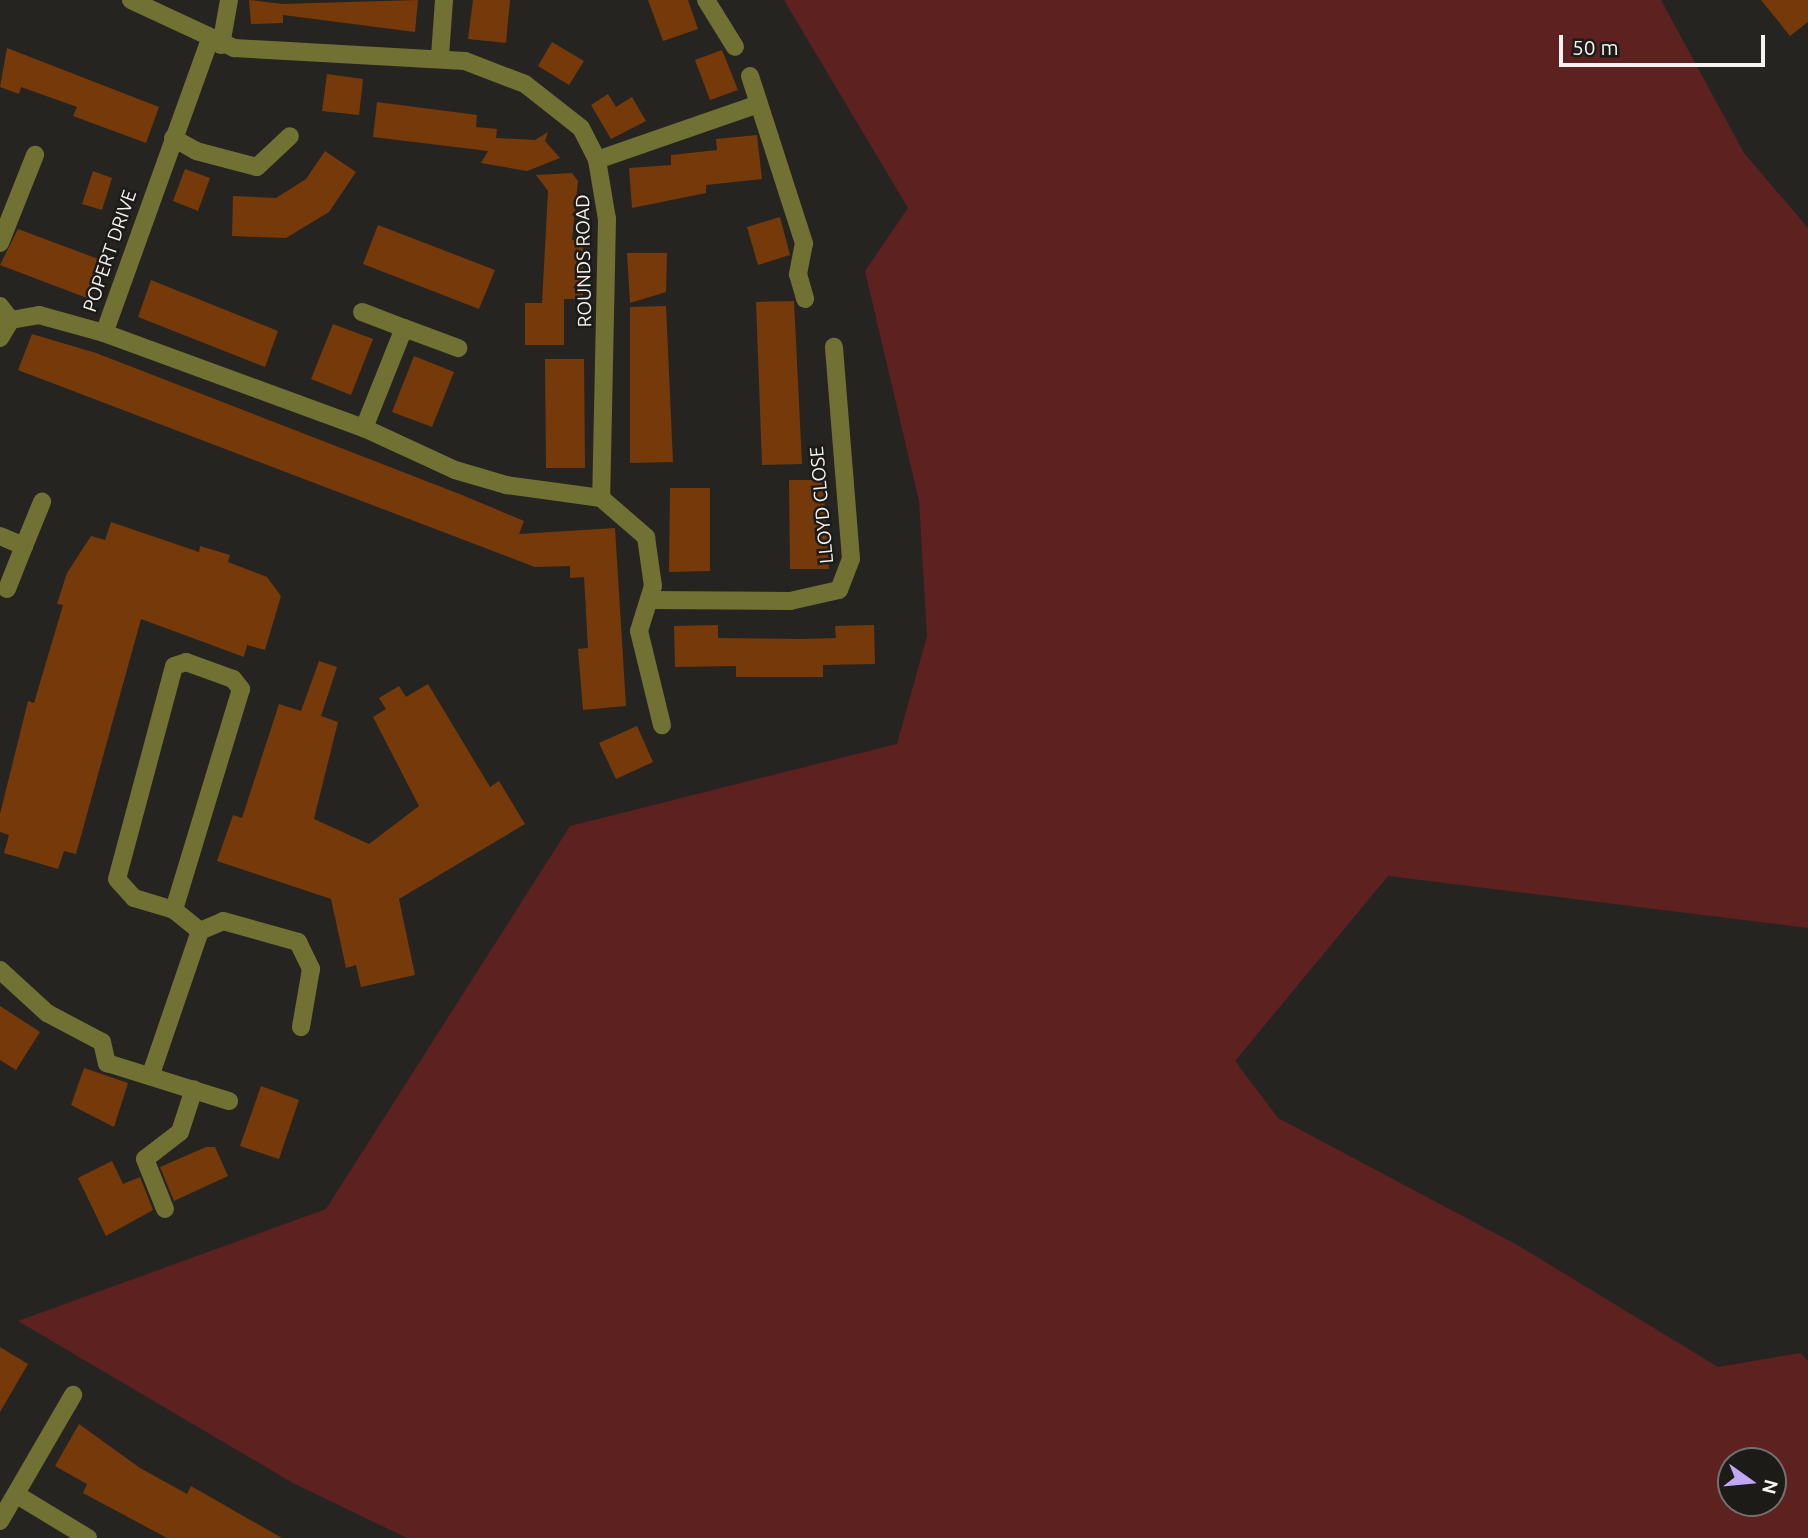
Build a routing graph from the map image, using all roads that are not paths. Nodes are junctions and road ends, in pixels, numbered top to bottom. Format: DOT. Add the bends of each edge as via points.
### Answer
graph roads {
  1 [pos="131,0"];
  2 [pos="229,0"];
  3 [pos="444,0"];
  4 [pos="706,0"];
  5 [pos="215,43"];
  6 [pos="735,47"];
  7 [pos="440,56"];
  8 [pos="750,76"];
  9 [pos="759,104"];
  10 [pos="290,136"];
  11 [pos="173,138"];
  12 [pos="35,155"];
  13 [pos="597,160"];
  14 [pos="0,243"];
  15 [pos="805,299"];
  16 [pos="362,312"];
  17 [pos="5,313"];
  18 [pos="404,328"];
  19 [pos="104,334"];
  20 [pos="0,338"];
  21 [pos="458,348"];
  22 [pos="834,348"];
  23 [pos="364,428"];
  24 [pos="601,498"];
  25 [pos="42,502"];
  26 [pos="0,536"];
  27 [pos="24,546"];
  28 [pos="7,590"];
  29 [pos="649,600"];
  30 [pos="662,725"];
  31 [pos="174,910"];
  32 [pos="200,931"];
  33 [pos="0,970"];
  34 [pos="301,1027"];
  35 [pos="151,1074"];
  36 [pos="194,1089"];
  37 [pos="229,1101"];
  38 [pos="166,1209"];
  39 [pos="73,1395"];
  40 [pos="17,1495"];
  41 [pos="0,1521"];
  42 [pos="89,1538"];
  1 -- 5 [label="street, ROUNDS ROAD"];
  2 -- 5 [label="street, POPERT DRIVE"];
  3 -- 7 [label="street"];
  4 -- 6 [label="street"];
  5 -- 7 [label="street, ROUNDS ROAD"];
  5 -- 11 [label="street, POPERT DRIVE"];
  7 -- 13 [label="street, ROUNDS ROAD" via="533,90 581,128"];
  8 -- 9 [label="street"];
  9 -- 13 [label="street"];
  9 -- 15 [label="street" via="804,243 798,274"];
  10 -- 11 [label="street" via="257,167 196,151"];
  11 -- 19 [label="street, POPERT DRIVE"];
  12 -- 14 [label="street"];
  13 -- 24 [label="street, ROUNDS ROAD" via="608,253"];
  16 -- 18 [label="street"];
  17 -- 19 [label="street" via="39,315"];
  17 -- 20 [label="street"];
  18 -- 21 [label="street"];
  18 -- 23 [label="street"];
  19 -- 23 [label="street, POPERT DRIVE"];
  22 -- 29 [label="street, LLOYD CLOSE" via="851,559 839,590 821,597"];
  23 -- 24 [label="street, POPERT DRIVE" via="506,485"];
  24 -- 29 [label="street" via="646,537 652,562"];
  25 -- 27 [label="street"];
  26 -- 27 [label="street"];
  27 -- 28 [label="street"];
  29 -- 30 [label="street" via="639,631"];
  31 -- 31 [label="street" via="134,898 117,879 174,666 186,662 233,679 241,690"];
  31 -- 32 [label="street"];
  32 -- 34 [label="street" via="223,921 298,942 312,969"];
  32 -- 35 [label="street"];
  33 -- 35 [label="street" via="47,1013 102,1042 107,1063"];
  35 -- 36 [label="street"];
  36 -- 37 [label="street"];
  36 -- 38 [label="street" via="180,1132 145,1159"];
  39 -- 40 [label="street"];
  40 -- 41 [label="street"];
  40 -- 42 [label="street"];
}
